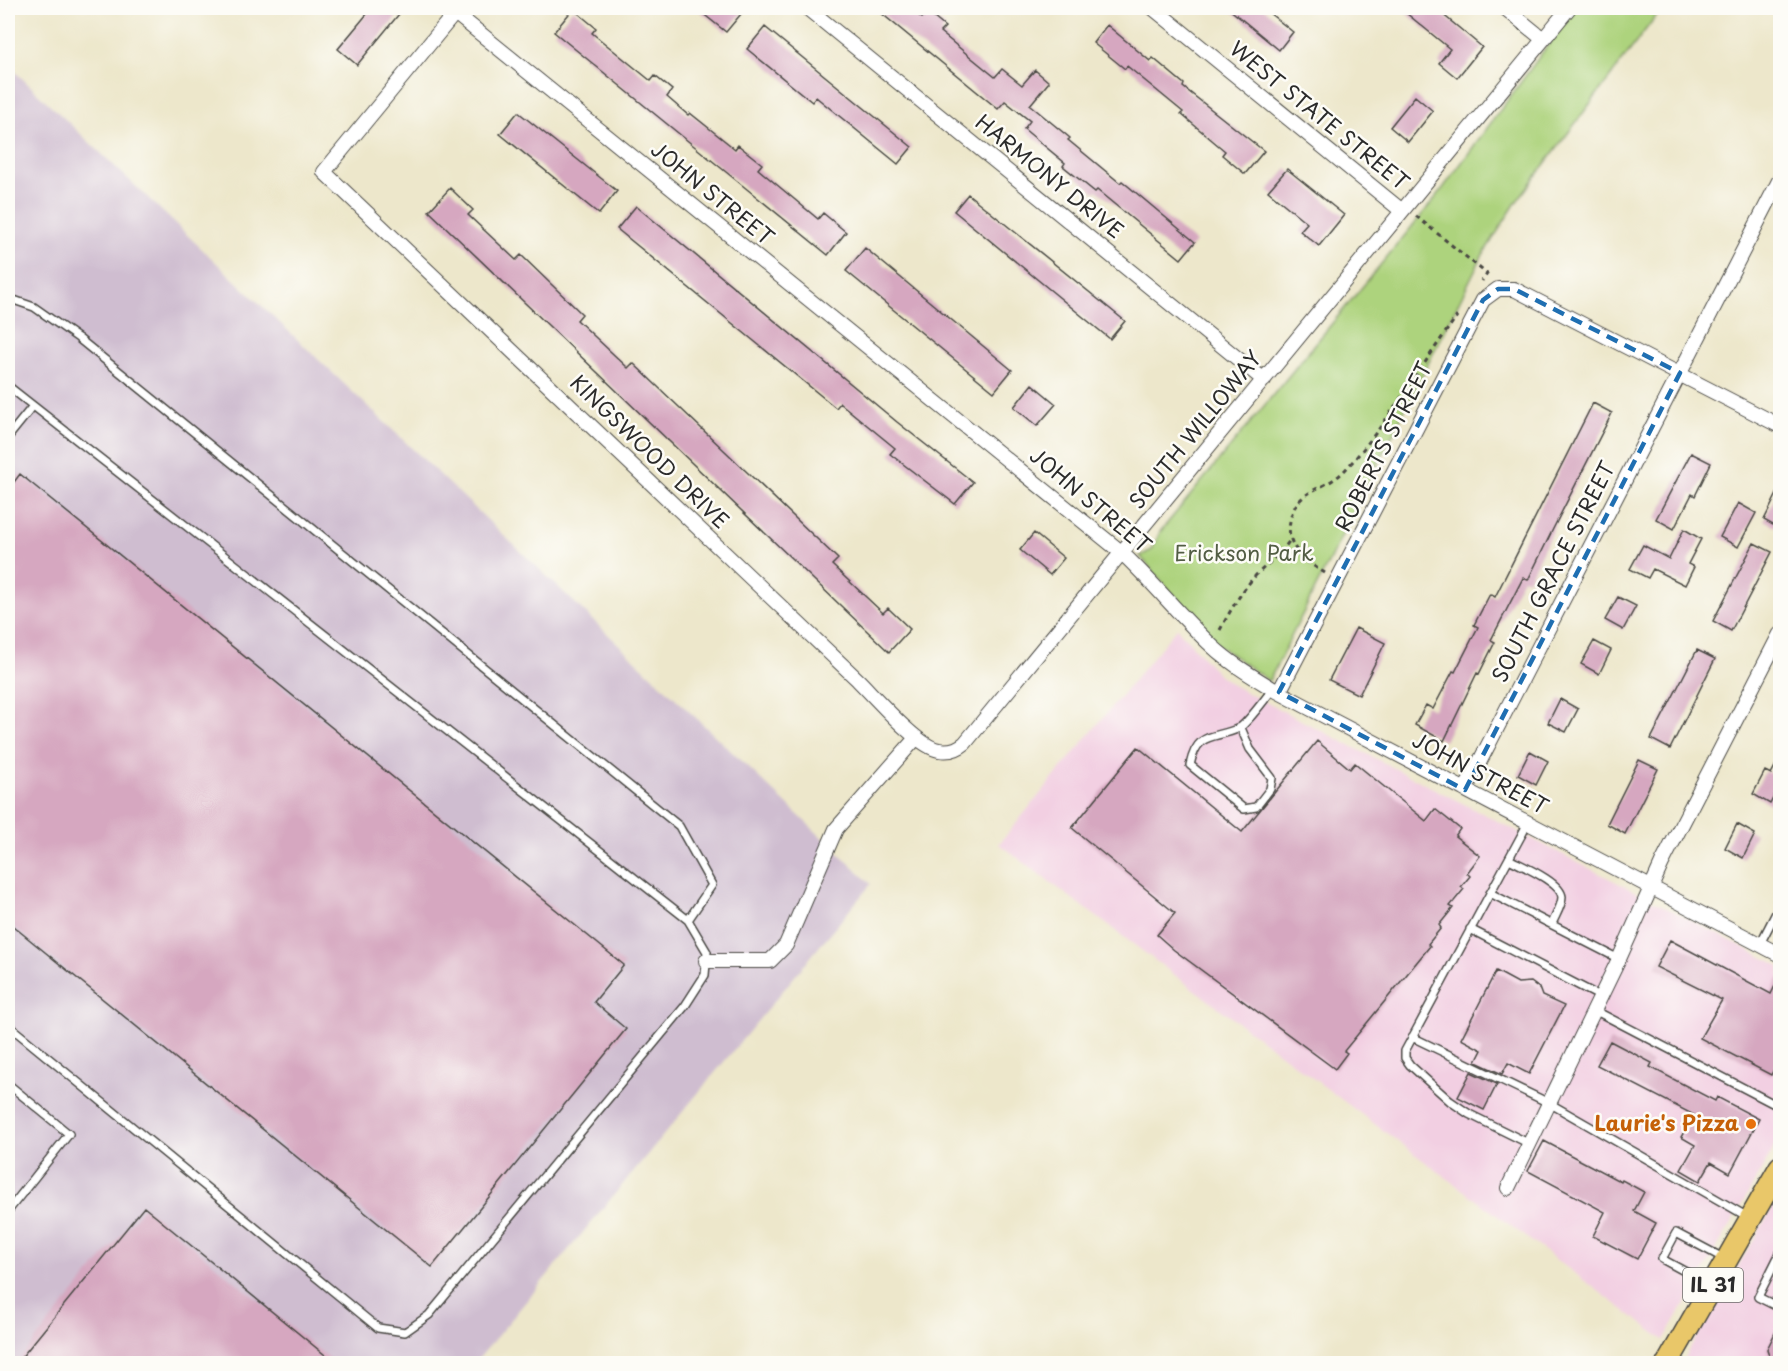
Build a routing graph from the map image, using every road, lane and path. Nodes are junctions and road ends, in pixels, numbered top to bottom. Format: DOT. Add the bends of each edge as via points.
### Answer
graph roads {
  1 [pos="807,8"];
  2 [pos="1153,8"];
  3 [pos="1505,8"];
  4 [pos="1569,8"];
  5 [pos="457,10"];
  6 [pos="1543,39"];
  7 [pos="1780,179"];
  8 [pos="1403,210"];
  9 [pos="1482,282"];
  10 [pos="8,298"];
  11 [pos="1458,315"];
  12 [pos="1680,373"];
  13 [pos="1264,380"];
  14 [pos="8,386"];
  15 [pos="33,406"];
  16 [pos="1780,426"];
  17 [pos="8,438"];
  18 [pos="1290,540"];
  19 [pos="1121,552"];
  20 [pos="1338,581"];
  21 [pos="1220,630"];
  22 [pos="1780,634"];
  23 [pos="1276,691"];
  24 [pos="1240,728"];
  25 [pos="916,738"];
  26 [pos="950,750"];
  27 [pos="1465,790"];
  28 [pos="1528,823"];
  29 [pos="1509,859"];
  30 [pos="1652,887"];
  31 [pos="1490,893"];
  32 [pos="1780,904"];
  33 [pos="688,920"];
  34 [pos="1552,924"];
  35 [pos="1470,929"];
  36 [pos="1760,944"];
  37 [pos="1780,955"];
  38 [pos="1619,959"];
  39 [pos="706,961"];
  40 [pos="1601,997"];
  41 [pos="1594,1010"];
  42 [pos="8,1025"];
  43 [pos="1412,1037"];
  44 [pos="8,1084"];
  45 [pos="1549,1103"];
  46 [pos="1780,1107"];
  47 [pos="1530,1143"];
  48 [pos="1780,1167"];
  49 [pos="1508,1188"];
  50 [pos="8,1211"];
  51 [pos="1751,1219"];
  52 [pos="1780,1255"];
  53 [pos="1728,1260"];
  54 [pos="1712,1286"];
  55 [pos="1780,1308"];
  56 [pos="1667,1364"];
  1 -- 13 [label="street, HARMONY DRIVE"];
  2 -- 8 [label="street, WEST STATE STREET"];
  3 -- 6 [label="street"];
  4 -- 6 [label="street, SOUTH WILLOWAY"];
  5 -- 19 [label="street, JOHN STREET"];
  5 -- 25 [label="street, KINGSWOOD DRIVE" via="324,172"];
  6 -- 8 [label="street, SOUTH WILLOWAY"];
  7 -- 12 [label="street, SOUTH GRACE STREET"];
  8 -- 9 [label="path" via="1487,274"];
  8 -- 13 [label="street, SOUTH WILLOWAY"];
  10 -- 33 [label="lane" via="34,307 78,338 679,826 712,885"];
  11 -- 18 [label="path" via="1371,441 1335,479 1310,491 1297,504 1290,521"];
  12 -- 16 [label="street"];
  12 -- 20 [label="street, ROBERTS STREET" via="1514,289 1498,289 1483,300"];
  12 -- 27 [label="street, SOUTH GRACE STREET"];
  13 -- 19 [label="street, SOUTH WILLOWAY"];
  14 -- 15 [label="lane"];
  15 -- 17 [label="lane"];
  15 -- 33 [label="lane"];
  18 -- 20 [label="path" via="1304,560"];
  18 -- 21 [label="path" via="1256,576"];
  19 -- 23 [label="street, JOHN STREET" via="1213,647"];
  19 -- 26 [label="street, SOUTH WILLOWAY" via="965,743"];
  20 -- 23 [label="street, ROBERTS STREET"];
  22 -- 30 [label="street"];
  23 -- 24 [label="lane"];
  23 -- 27 [label="street, JOHN STREET"];
  24 -- 24 [label="lane" via="1206,737 1193,752 1190,765 1244,809 1256,807 1270,789 1272,778"];
  25 -- 26 [label="street, KINGSWOOD DRIVE" via="933,748"];
  25 -- 39 [label="street" via="836,829 786,945 770,961"];
  27 -- 28 [label="street, JOHN STREET"];
  28 -- 29 [label="lane"];
  28 -- 30 [label="street, JOHN STREET"];
  29 -- 31 [label="lane"];
  29 -- 34 [label="lane" via="1559,889 1561,904"];
  30 -- 36 [label="street, JOHN STREET"];
  30 -- 38 [label="street"];
  31 -- 34 [label="lane"];
  31 -- 35 [label="lane"];
  32 -- 36 [label="lane"];
  33 -- 39 [label="lane" via="707,952"];
  34 -- 38 [label="lane"];
  35 -- 40 [label="lane"];
  35 -- 43 [label="lane"];
  36 -- 37 [label="street, JOHN STREET"];
  38 -- 40 [label="street"];
  39 -- 42 [label="lane" via="705,975 685,1006 429,1315 405,1332 378,1328"];
  40 -- 41 [label="street"];
  41 -- 45 [label="street"];
  41 -- 46 [label="lane"];
  43 -- 45 [label="lane"];
  43 -- 47 [label="lane" via="1405,1051 1410,1065 1450,1101"];
  44 -- 50 [label="lane" via="69,1134"];
  45 -- 47 [label="street"];
  45 -- 51 [label="lane"];
  47 -- 49 [label="street"];
  48 -- 51 [label="main road, IL 31"];
  51 -- 53 [label="main road, IL 31"];
  52 -- 55 [label="lane" via="1758,1297"];
  53 -- 54 [label="main road, IL 31"];
  53 -- 54 [label="lane" via="1676,1233 1662,1259"];
  54 -- 56 [label="main road, IL 31"];
}
